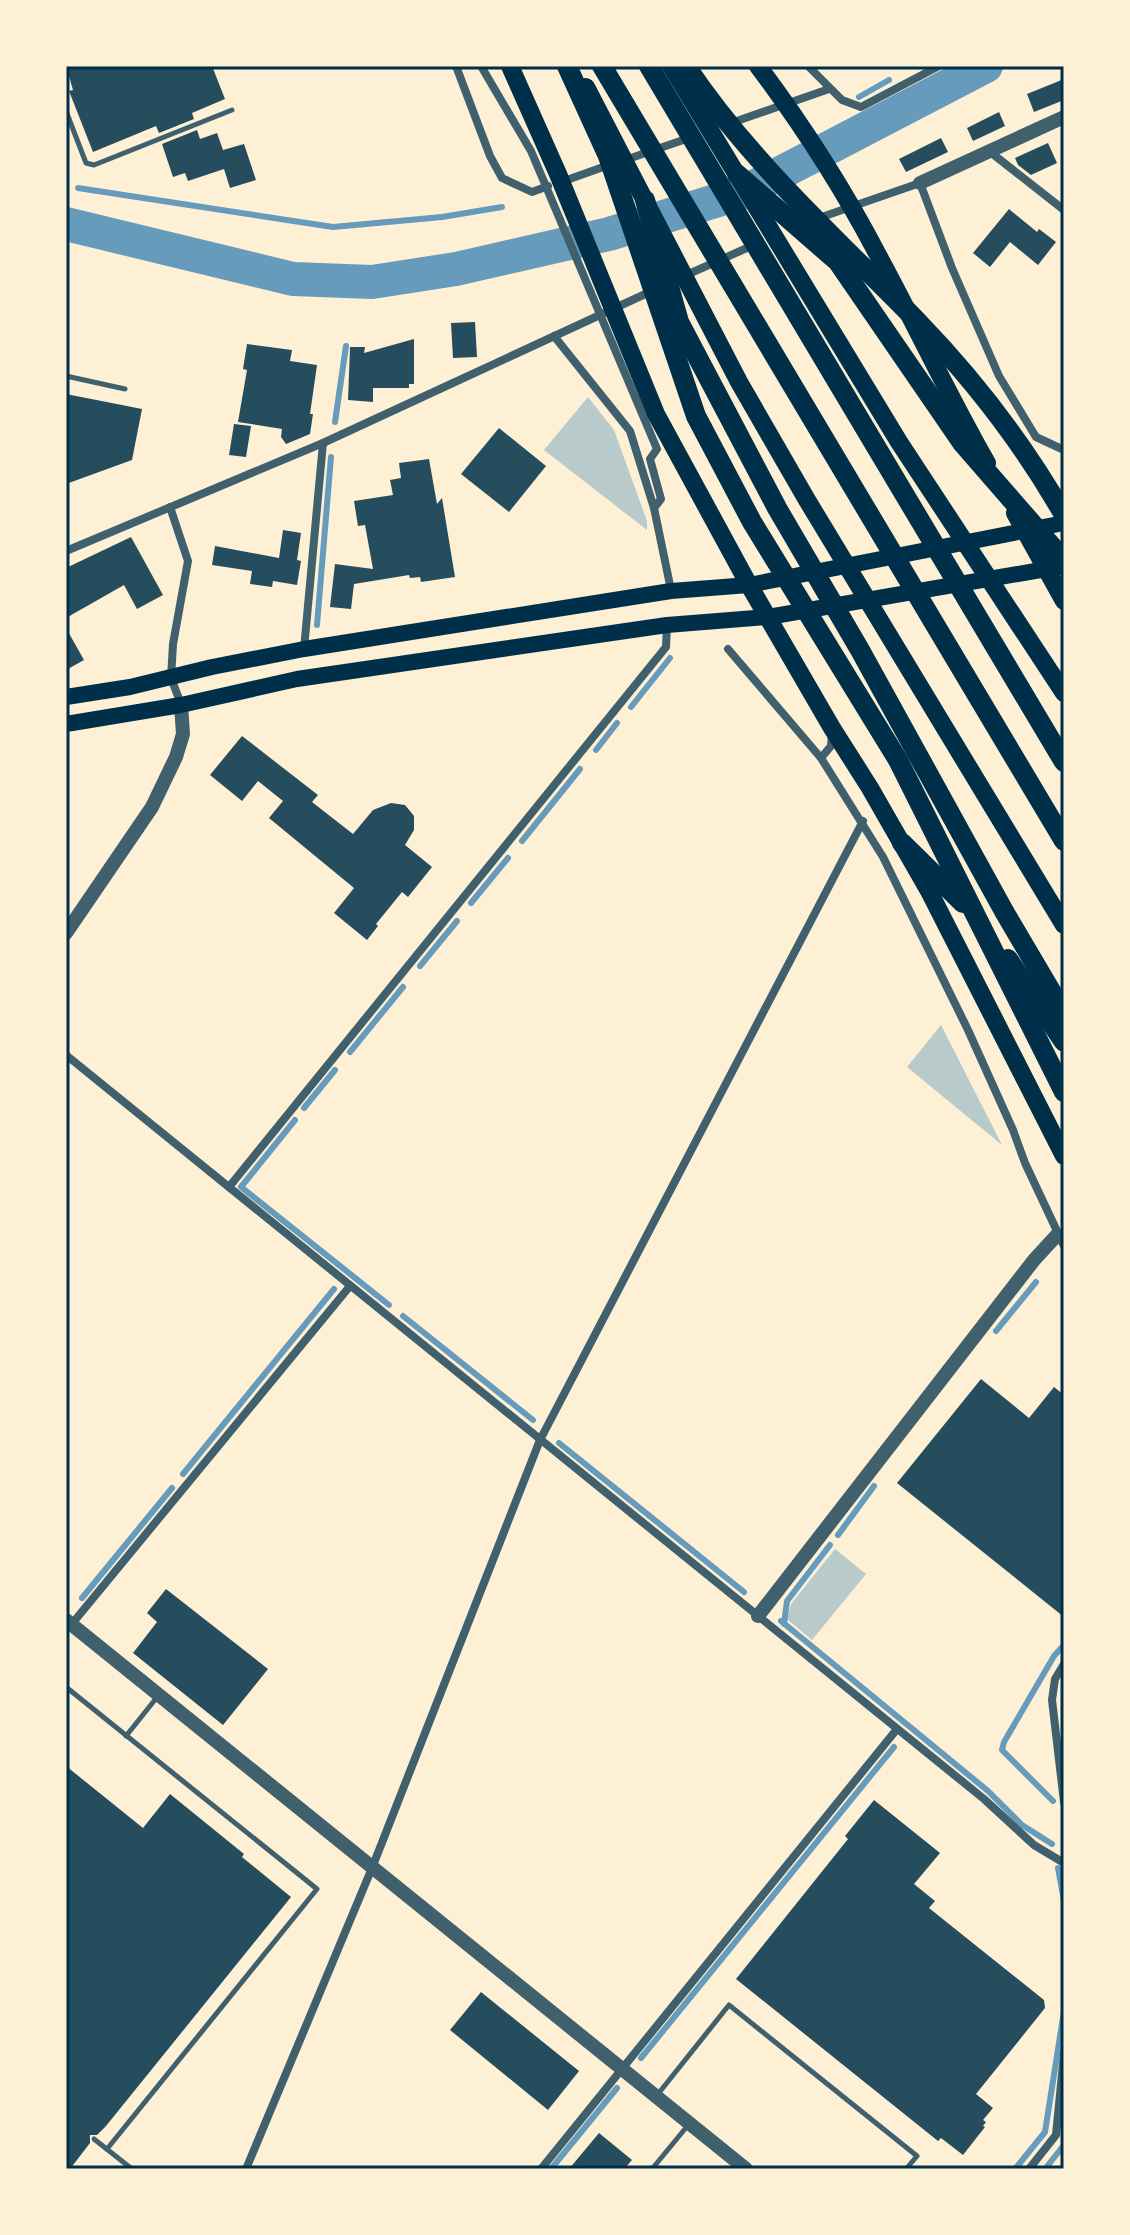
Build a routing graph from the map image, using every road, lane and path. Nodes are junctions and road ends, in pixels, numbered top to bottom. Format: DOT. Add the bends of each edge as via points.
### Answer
graph roads {
  1 [pos="456,66"];
  2 [pos="481,66"];
  3 [pos="510,66"];
  4 [pos="567,66"];
  5 [pos="575,66"];
  6 [pos="602,66"];
  7 [pos="649,66"];
  8 [pos="671,66"];
  9 [pos="686,66"];
  10 [pos="758,66"];
  11 [pos="808,66"];
  12 [pos="939,66"];
  13 [pos="829,89"];
  14 [pos="232,110"];
  15 [pos="66,111"];
  16 [pos="1064,117"];
  17 [pos="989,150"];
  18 [pos="737,174"];
  19 [pos="920,183"];
  20 [pos="645,200"];
  21 [pos="1064,210"];
  22 [pos="554,336"];
  23 [pos="66,376"];
  24 [pos="125,389"];
  25 [pos="323,443"];
  26 [pos="1062,447"];
  27 [pos="170,507"];
  28 [pos="654,508"];
  29 [pos="1064,515"];
  30 [pos="1064,523"];
  31 [pos="1026,531"];
  32 [pos="66,551"];
  33 [pos="1058,565"];
  34 [pos="749,585"];
  35 [pos="671,591"];
  36 [pos="1064,601"];
  37 [pos="768,617"];
  38 [pos="667,625"];
  39 [pos="304,649"];
  40 [pos="728,649"];
  41 [pos="171,678"];
  42 [pos="1064,693"];
  43 [pos="66,697"];
  44 [pos="181,705"];
  45 [pos="66,724"];
  46 [pos="832,728"];
  47 [pos="821,758"];
  48 [pos="1064,762"];
  49 [pos="863,821"];
  50 [pos="1064,841"];
  51 [pos="902,843"];
  52 [pos="1064,925"];
  53 [pos="66,933"];
  54 [pos="1064,1013"];
  55 [pos="1064,1042"];
  56 [pos="66,1055"];
  57 [pos="1064,1092"];
  58 [pos="1064,1156"];
  59 [pos="229,1187"];
  60 [pos="1060,1240"];
  61 [pos="350,1286"];
  62 [pos="540,1440"];
  63 [pos="758,1616"];
  64 [pos="69,1623"];
  65 [pos="1064,1664"];
  66 [pos="66,1687"];
  67 [pos="159,1695"];
  68 [pos="897,1729"];
  69 [pos="126,1736"];
  70 [pos="1064,1802"];
  71 [pos="1064,1863"];
  72 [pos="372,1868"];
  73 [pos="1064,2054"];
  74 [pos="622,2069"];
  75 [pos="656,2097"];
  76 [pos="689,2124"];
  77 [pos="94,2139"];
  78 [pos="107,2149"];
  79 [pos="132,2169"];
  80 [pos="246,2169"];
  81 [pos="541,2169"];
  82 [pos="652,2169"];
  83 [pos="746,2169"];
  84 [pos="906,2169"];
  85 [pos="1029,2169"];
  1 -- 13 [label="street" via="502,178 532,192"];
  2 -- 28 [label="street" via="531,151 657,449 650,459 661,499"];
  3 -- 34 [label="highway" via="656,414"];
  4 -- 57 [label="highway" via="608,156 696,416 745,510 898,760"];
  5 -- 20 [label="highway"];
  6 -- 50 [label="highway"];
  7 -- 48 [label="highway"];
  8 -- 18 [label="highway"];
  9 -- 29 [label="highway" via="803,209 920,324 997,413"];
  10 -- 31 [label="highway" via="823,160 879,257"];
  11 -- 13 [label="street"];
  12 -- 13 [label="street" via="861,107"];
  14 -- 15 [label="lane" via="94,165 86,163"];
  16 -- 17 [label="street"];
  17 -- 19 [label="street"];
  17 -- 21 [label="street"];
  18 -- 33 [label="highway" via="838,262 963,444"];
  18 -- 42 [label="highway" via="899,442"];
  19 -- 22 [label="street" via="799,225"];
  19 -- 26 [label="street" via="999,376 1036,437"];
  20 -- 52 [label="highway" via="807,500"];
  20 -- 54 [label="highway" via="679,322 777,508"];
  22 -- 25 [label="street"];
  22 -- 28 [label="street" via="630,431"];
  23 -- 24 [label="lane"];
  25 -- 27 [label="street"];
  25 -- 39 [label="street"];
  27 -- 32 [label="street"];
  27 -- 41 [label="street" via="188,561"];
  28 -- 35 [label="street"];
  30 -- 31 [label="main road"];
  31 -- 33 [label="highway"];
  31 -- 34 [label="main road"];
  33 -- 36 [label="highway"];
  33 -- 37 [label="main road"];
  34 -- 35 [label="main road"];
  34 -- 37 [label="highway"];
  35 -- 39 [label="main road"];
  37 -- 38 [label="main road"];
  37 -- 46 [label="highway"];
  38 -- 44 [label="main road" via="297,679"];
  38 -- 59 [label="street" via="666,647"];
  39 -- 41 [label="main road"];
  40 -- 47 [label="street"];
  41 -- 43 [label="main road"];
  41 -- 44 [label="street"];
  44 -- 45 [label="main road"];
  44 -- 53 [label="street" via="183,734 152,807"];
  46 -- 47 [label="street" via="831,746"];
  46 -- 51 [label="highway"];
  47 -- 49 [label="street"];
  49 -- 60 [label="street" via="968,1030"];
  49 -- 62 [label="street"];
  51 -- 55 [label="highway" via="986,926"];
  51 -- 58 [label="highway"];
  56 -- 59 [label="street"];
  59 -- 61 [label="street"];
  60 -- 63 [label="street" via="1034,1260"];
  61 -- 62 [label="street"];
  61 -- 64 [label="street"];
  62 -- 63 [label="street"];
  62 -- 72 [label="street"];
  63 -- 68 [label="street"];
  64 -- 67 [label="street"];
  65 -- 70 [label="street" via="1052,1700"];
  66 -- 69 [label="lane"];
  67 -- 69 [label="lane"];
  67 -- 72 [label="street"];
  68 -- 71 [label="street" via="1034,1845"];
  68 -- 74 [label="street"];
  69 -- 78 [label="lane" via="317,1889"];
  72 -- 74 [label="street"];
  72 -- 80 [label="street"];
  73 -- 85 [label="street" via="1056,2135"];
  74 -- 75 [label="street"];
  74 -- 81 [label="street"];
  75 -- 76 [label="street"];
  75 -- 84 [label="lane" via="729,2005 917,2156"];
  76 -- 82 [label="lane"];
  76 -- 83 [label="street"];
  77 -- 78 [label="lane"];
  78 -- 79 [label="lane"];
}
